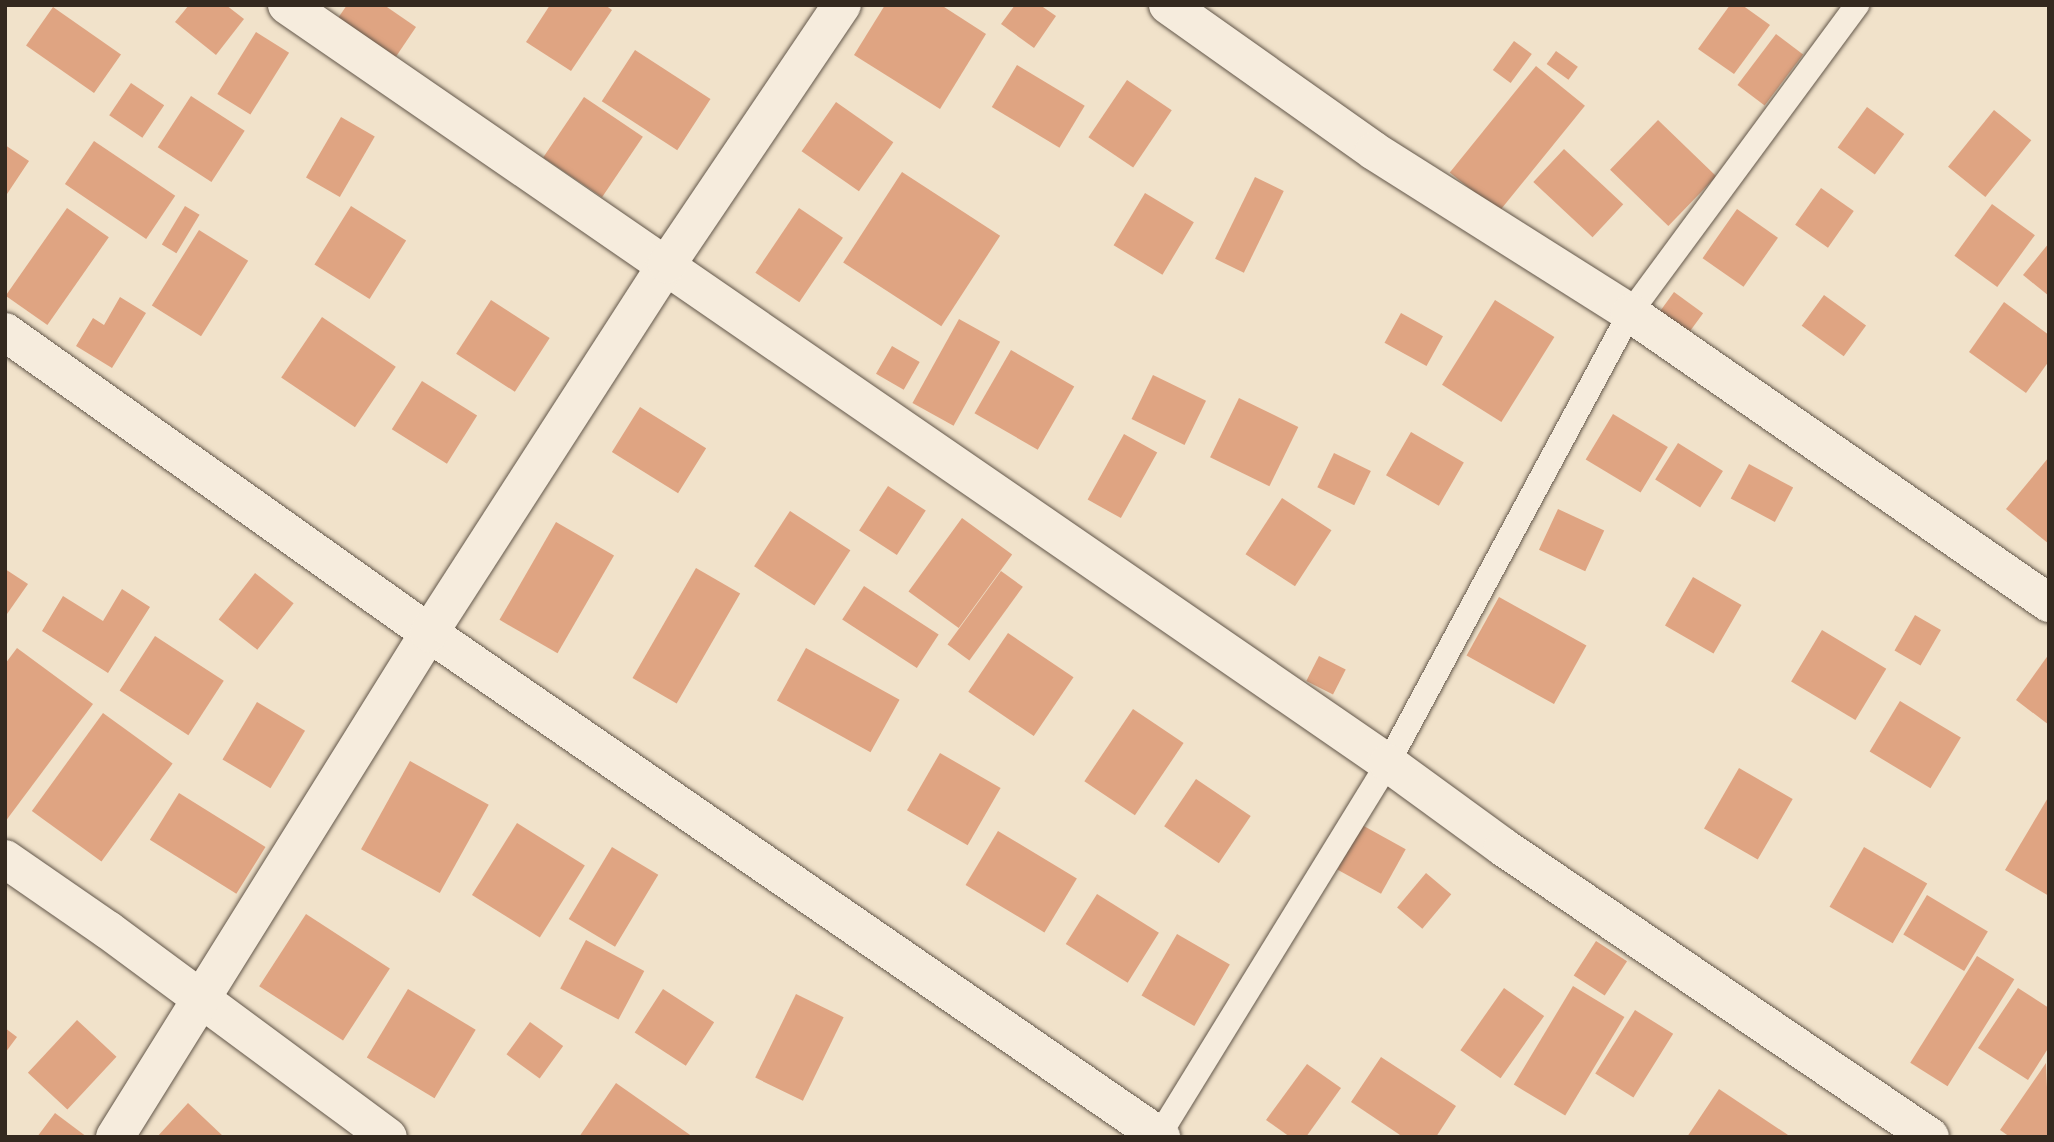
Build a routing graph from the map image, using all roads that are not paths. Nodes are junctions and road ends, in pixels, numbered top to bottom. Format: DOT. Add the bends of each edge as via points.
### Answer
graph roads {
  1 [pos="288,5"];
  2 [pos="842,5"];
  3 [pos="1168,5"];
  4 [pos="1857,5"];
  5 [pos="667,264"];
  6 [pos="1630,313"];
  7 [pos="5,332"];
  8 [pos="2049,603"];
  9 [pos="429,633"];
  10 [pos="1388,763"];
  11 [pos="5,859"];
  12 [pos="200,1002"];
  13 [pos="1160,1136"];
  14 [pos="115,1137"];
  15 [pos="388,1137"];
  16 [pos="1930,1137"];
  1 -- 5 [label="street"];
  2 -- 5 [label="street"];
  3 -- 6 [label="street" via="1374,151"];
  4 -- 6 [label="lane"];
  5 -- 9 [label="street"];
  5 -- 10 [label="street"];
  6 -- 8 [label="street"];
  6 -- 10 [label="lane"];
  7 -- 9 [label="street"];
  9 -- 12 [label="street"];
  9 -- 13 [label="street"];
  10 -- 13 [label="lane"];
  10 -- 16 [label="street" via="1503,848"];
  11 -- 12 [label="street" via="108,930"];
  12 -- 14 [label="street"];
  12 -- 15 [label="street"];
}
